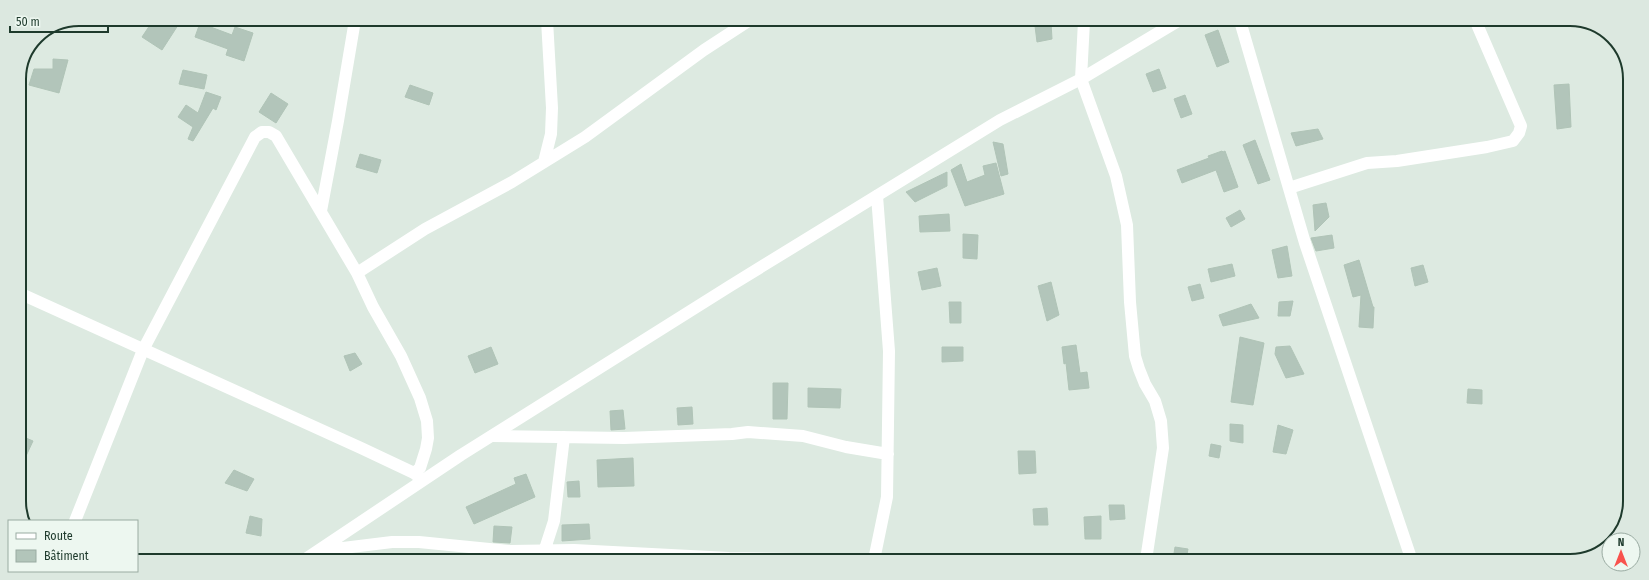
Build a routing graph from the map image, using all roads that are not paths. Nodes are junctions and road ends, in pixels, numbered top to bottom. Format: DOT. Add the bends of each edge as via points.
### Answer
graph roads {
  1 [pos="354,26"];
  2 [pos="547,26"];
  3 [pos="741,26"];
  4 [pos="1084,26"];
  5 [pos="1170,26"];
  6 [pos="1241,26"];
  7 [pos="1478,26"];
  8 [pos="1081,79"];
  9 [pos="544,162"];
  10 [pos="1289,188"];
  11 [pos="877,196"];
  12 [pos="321,211"];
  13 [pos="357,274"];
  14 [pos="26,299"];
  15 [pos="144,350"];
  16 [pos="492,436"];
  17 [pos="564,437"];
  18 [pos="888,454"];
  19 [pos="418,477"];
  20 [pos="75,520"];
  21 [pos="324,548"];
  22 [pos="314,554"];
  23 [pos="534,554"];
  24 [pos="542,554"];
  25 [pos="548,554"];
  26 [pos="652,554"];
  27 [pos="875,554"];
  28 [pos="1147,554"];
  29 [pos="1410,554"];
  1 -- 12 [label="street"];
  2 -- 9 [label="street" via="552,108 551,134"];
  3 -- 9 [label="street" via="585,137"];
  4 -- 8 [label="street"];
  5 -- 8 [label="street"];
  6 -- 10 [label="street"];
  7 -- 10 [label="street" via="1521,126 1513,141 1398,161 1367,163"];
  8 -- 11 [label="street" via="1000,120"];
  8 -- 28 [label="street" via="1116,176 1127,226 1135,356 1160,421 1163,448"];
  9 -- 13 [label="street" via="425,229"];
  10 -- 29 [label="street" via="1305,243"];
  11 -- 16 [label="street"];
  11 -- 18 [label="street" via="889,351"];
  12 -- 13 [label="street"];
  12 -- 15 [label="street" via="276,136 262,132 254,137"];
  13 -- 19 [label="street" via="404,363 427,421 428,438"];
  14 -- 15 [label="street"];
  15 -- 19 [label="street" via="362,448"];
  15 -- 20 [label="street"];
  16 -- 17 [label="street"];
  16 -- 19 [label="street"];
  17 -- 18 [label="street" via="624,438 748,432 782,433 846,448"];
  17 -- 24 [label="street" via="554,521"];
  18 -- 27 [label="street" via="887,497"];
  19 -- 21 [label="street"];
  21 -- 22 [label="street"];
  21 -- 23 [label="street" via="419,542"];
  25 -- 26 [label="street" via="574,550"];
}
